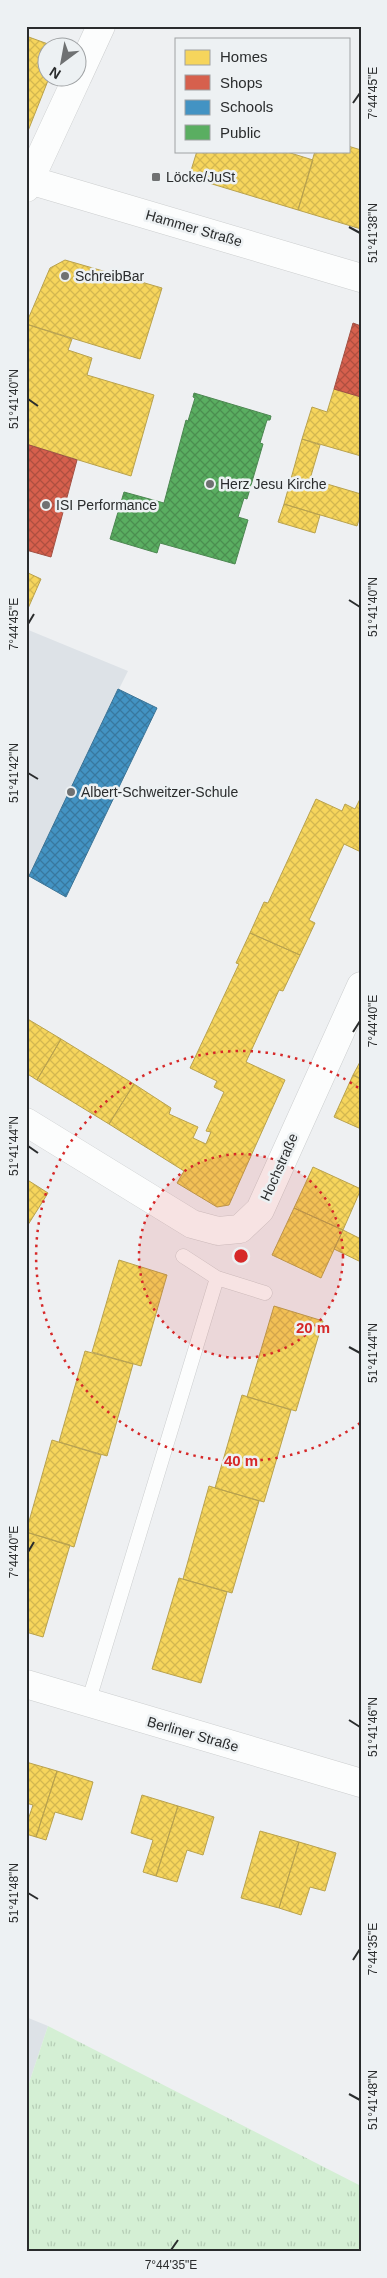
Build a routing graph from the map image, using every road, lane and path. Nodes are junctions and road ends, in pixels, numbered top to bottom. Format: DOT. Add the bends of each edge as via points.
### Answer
graph roads {
  1 [pos="101,26"];
  2 [pos="88,54"];
  3 [pos="72,88"];
  4 [pos="28,183"];
  5 [pos="361,278"];
  6 [pos="361,986"];
  7 [pos="26,1122"];
  8 [pos="183,1256"];
  9 [pos="217,1278"];
  10 [pos="265,1293"];
  11 [pos="26,1684"];
  12 [pos="88,1703"];
  13 [pos="361,1783"];
  1 -- 2 [label="street"];
  3 -- 4 [label="street"];
  4 -- 5 [label="street, Hammer Straße"];
  6 -- 7 [label="street, Hochstraße" via="260,1210 240,1229 218,1231 192,1224"];
  8 -- 9 [label="lane"];
  9 -- 10 [label="lane"];
  9 -- 12 [label="lane"];
  11 -- 12 [label="street, Berliner Straße"];
  12 -- 13 [label="street, Berliner Straße"];
}
